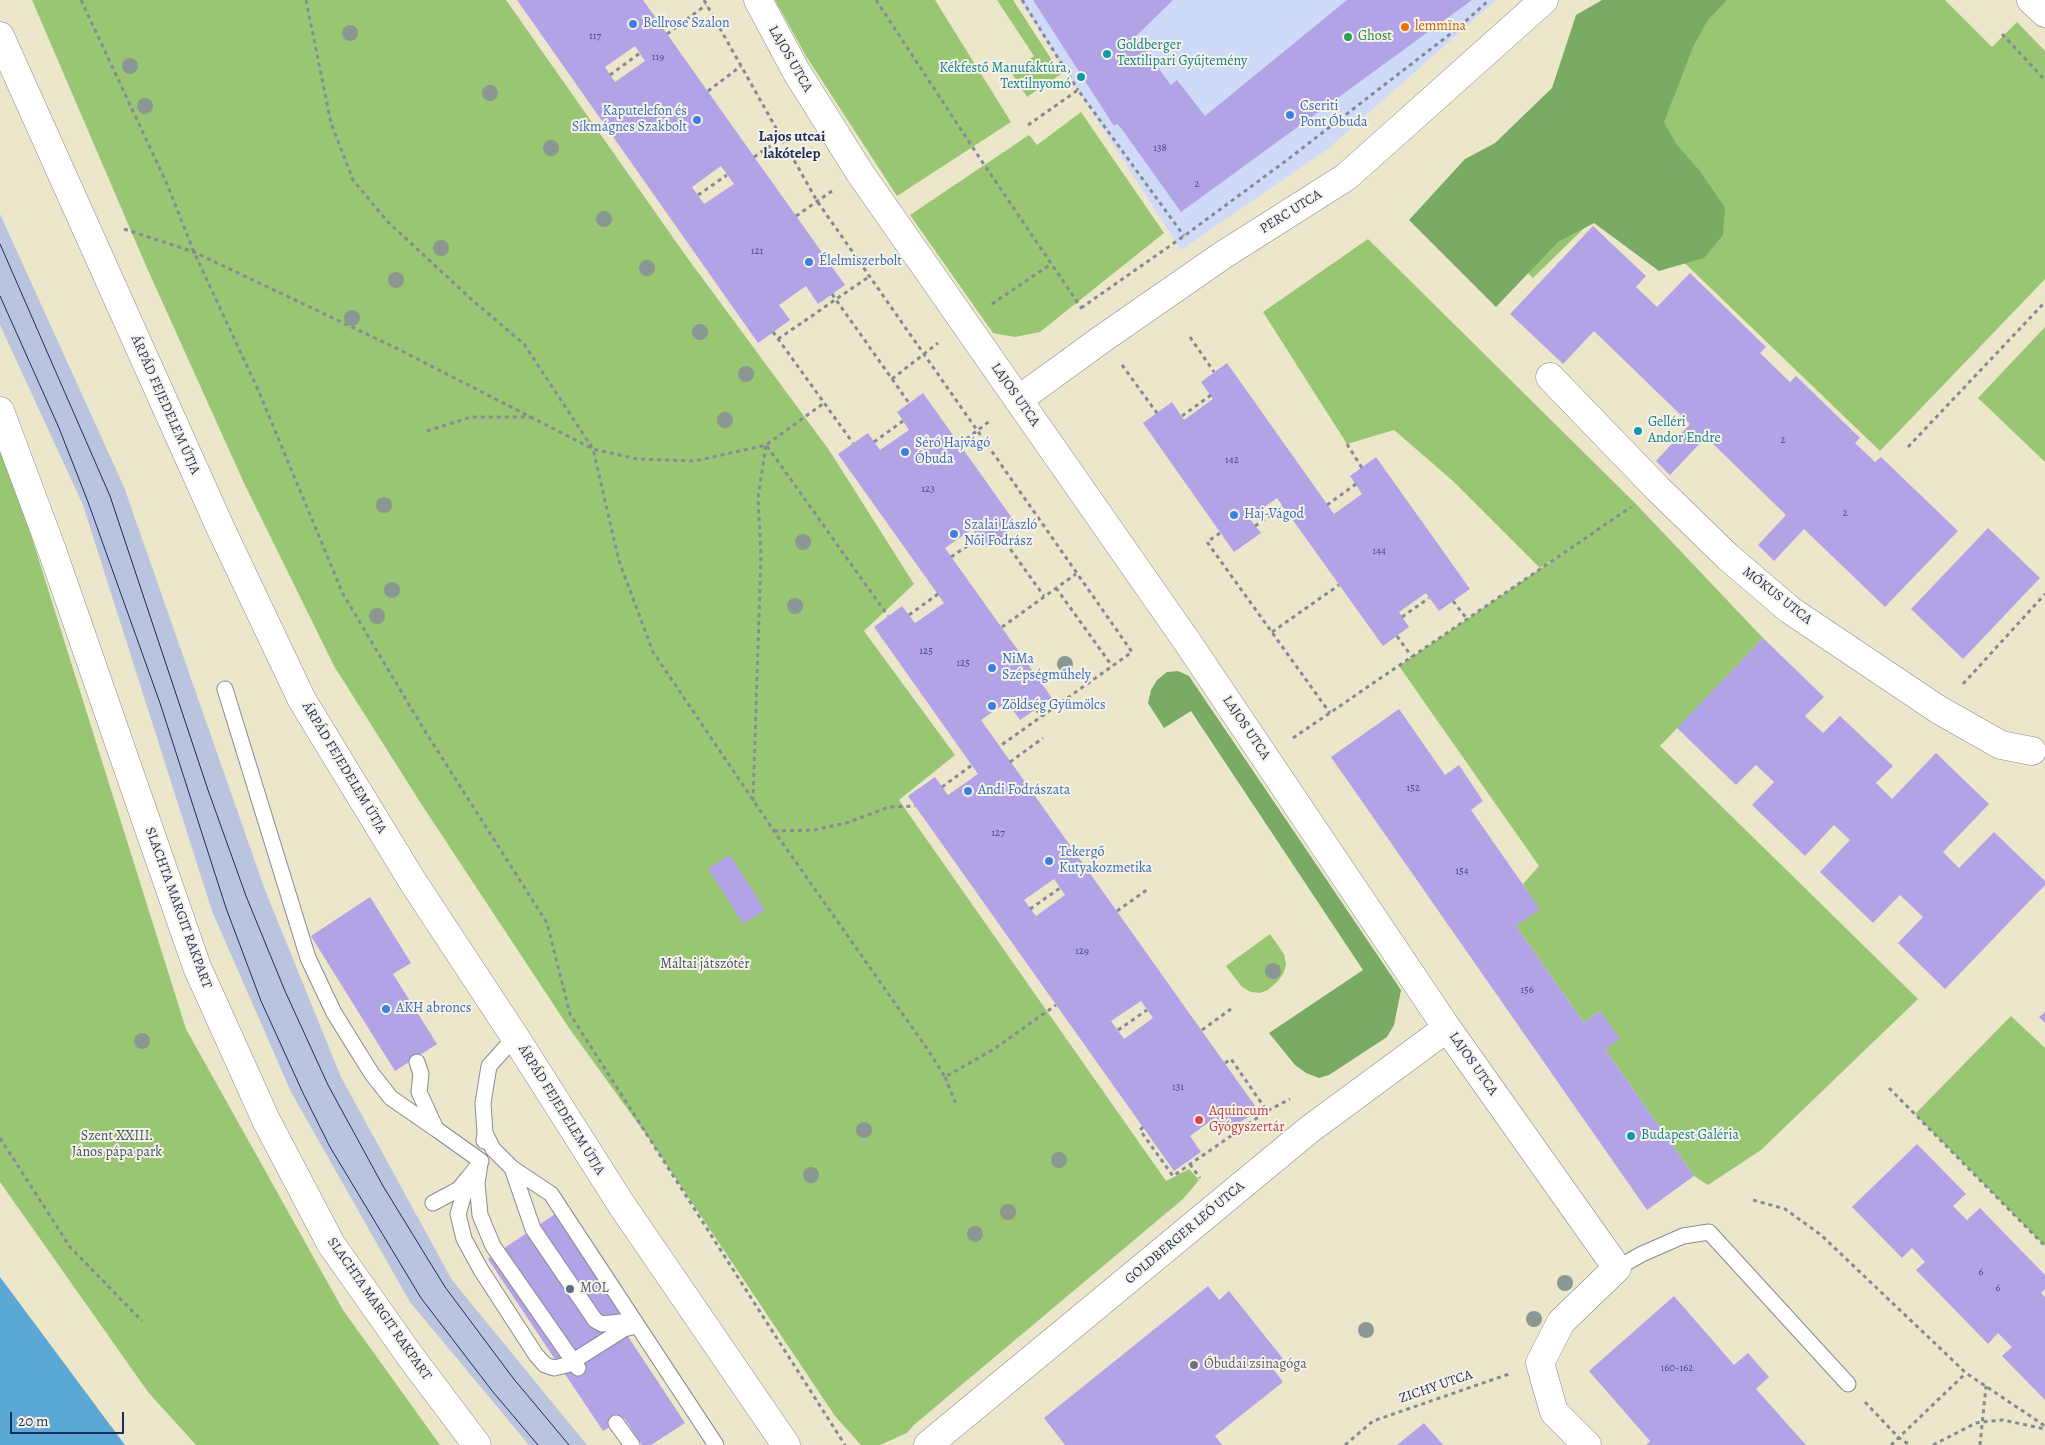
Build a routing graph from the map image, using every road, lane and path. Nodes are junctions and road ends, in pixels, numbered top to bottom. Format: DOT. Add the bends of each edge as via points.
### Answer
graph roads {
  1 [pos="81,0"];
  2 [pos="306,0"];
  3 [pos="704,0"];
  4 [pos="758,0"];
  5 [pos="876,0"];
  6 [pos="1022,0"];
  7 [pos="1488,0"];
  8 [pos="1544,0"];
  9 [pos="2032,0"];
  10 [pos="706,5"];
  11 [pos="2045,13"];
  12 [pos="667,34"];
  13 [pos="2002,34"];
  14 [pos="0,36"];
  15 [pos="640,53"];
  16 [pos="741,66"];
  17 [pos="610,74"];
  18 [pos="2045,80"];
  19 [pos="1078,90"];
  20 [pos="708,91"];
  21 [pos="1028,125"];
  22 [pos="782,138"];
  23 [pos="754,157"];
  24 [pos="727,175"];
  25 [pos="698,195"];
  26 [pos="817,200"];
  27 [pos="796,216"];
  28 [pos="124,229"];
  29 [pos="1184,236"];
  30 [pos="194,252"];
  31 [pos="870,276"];
  32 [pos="832,294"];
  33 [pos="835,299"];
  34 [pos="2045,302"];
  35 [pos="1081,308"];
  36 [pos="773,332"];
  37 [pos="1190,337"];
  38 [pos="1102,338"];
  39 [pos="778,340"];
  40 [pos="1214,372"];
  41 [pos="1550,377"];
  42 [pos="1210,395"];
  43 [pos="1018,400"];
  44 [pos="824,403"];
  45 [pos="909,403"];
  46 [pos="0,411"];
  47 [pos="1157,413"];
  48 [pos="1182,416"];
  49 [pos="534,417"];
  50 [pos="903,422"];
  51 [pos="427,430"];
  52 [pos="977,431"];
  53 [pos="874,442"];
  54 [pos="853,444"];
  55 [pos="960,444"];
  56 [pos="1347,444"];
  57 [pos="766,445"];
  58 [pos="1908,447"];
  59 [pos="593,449"];
  60 [pos="1362,468"];
  61 [pos="1356,484"];
  62 [pos="1658,489"];
  63 [pos="1327,505"];
  64 [pos="1283,506"];
  65 [pos="1255,526"];
  66 [pos="1220,532"];
  67 [pos="1001,536"];
  68 [pos="979,538"];
  69 [pos="951,557"];
  70 [pos="1076,574"];
  71 [pos="1339,585"];
  72 [pos="1056,588"];
  73 [pos="938,594"];
  74 [pos="2045,594"];
  75 [pos="1044,597"];
  76 [pos="1429,598"];
  77 [pos="1454,601"];
  78 [pos="909,615"];
  79 [pos="888,616"];
  80 [pos="1402,617"];
  81 [pos="1467,619"];
  82 [pos="1002,628"];
  83 [pos="1272,632"];
  84 [pos="1397,636"];
  85 [pos="1412,657"];
  86 [pos="1112,666"];
  87 [pos="224,689"];
  88 [pos="1036,709"];
  89 [pos="1938,710"];
  90 [pos="1330,713"];
  91 [pos="1041,716"];
  92 [pos="1043,738"];
  93 [pos="1000,746"];
  94 [pos="2038,755"];
  95 [pos="1266,757"];
  96 [pos="1010,762"];
  97 [pos="972,765"];
  98 [pos="942,787"];
  99 [pos="754,801"];
  100 [pos="915,806"];
  101 [pos="774,831"];
  102 [pos="1060,888"];
  103 [pos="1148,889"];
  104 [pos="1030,908"];
  105 [pos="1117,911"];
  106 [pos="1056,1005"];
  107 [pos="1231,1009"];
  108 [pos="1147,1010"];
  109 [pos="1448,1028"];
  110 [pos="1118,1030"];
  111 [pos="1202,1030"];
  112 [pos="515,1037"];
  113 [pos="417,1062"];
  114 [pos="1225,1063"];
  115 [pos="945,1077"];
  116 [pos="1889,1088"];
  117 [pos="1290,1099"];
  118 [pos="956,1104"];
  119 [pos="1266,1110"];
  120 [pos="1143,1127"];
  121 [pos="436,1129"];
  122 [pos="485,1133"];
  123 [pos="0,1138"];
  124 [pos="481,1161"];
  125 [pos="512,1168"];
  126 [pos="468,1177"];
  127 [pos="1753,1200"];
  128 [pos="433,1203"];
  129 [pos="2045,1246"];
  130 [pos="1617,1268"];
  131 [pos="142,1321"];
  132 [pos="636,1326"];
  133 [pos="1540,1363"];
  134 [pos="576,1365"];
  135 [pos="1966,1373"];
  136 [pos="1848,1384"];
  137 [pos="1986,1386"];
  138 [pos="1982,1422"];
  139 [pos="616,1423"];
  140 [pos="2045,1427"];
  141 [pos="1899,1438"];
  142 [pos="478,1445"];
  143 [pos="632,1445"];
  144 [pos="716,1445"];
  145 [pos="786,1445"];
  146 [pos="845,1445"];
  147 [pos="928,1445"];
  148 [pos="1345,1445"];
  149 [pos="1587,1445"];
  150 [pos="1890,1445"];
  151 [pos="1910,1445"];
  152 [pos="1933,1445"];
  153 [pos="1980,1445"];
  1 -- 30 [label="path"];
  2 -- 59 [label="path" via="331,123 353,180 387,221 470,299 524,344"];
  3 -- 10 [label="path"];
  4 -- 43 [label="street, LAJOS UTCA" via="796,71 860,173"];
  5 -- 35 [label="path"];
  6 -- 19 [label="path"];
  7 -- 29 [label="path" via="1458,28"];
  8 -- 38 [label="street, PERC UTCA" via="1346,177 1223,254"];
  9 -- 11 [label="street"];
  10 -- 12 [label="path"];
  10 -- 16 [label="path"];
  13 -- 18 [label="path"];
  14 -- 112 [label="street, ÁRPÁD FEJEDELEM ÚTJA" via="220,527 302,700 413,882"];
  15 -- 17 [label="path"];
  16 -- 20 [label="path"];
  16 -- 22 [label="path"];
  19 -- 21 [label="path"];
  19 -- 29 [label="path"];
  22 -- 23 [label="path"];
  22 -- 26 [label="path"];
  24 -- 25 [label="path"];
  26 -- 27 [label="path"];
  26 -- 31 [label="path"];
  28 -- 30 [label="path"];
  29 -- 35 [label="path"];
  30 -- 49 [label="path" via="398,348"];
  30 -- 146 [label="path" via="259,392 343,594 423,728 547,923 570,1014"];
  31 -- 33 [label="path"];
  31 -- 52 [label="path"];
  32 -- 33 [label="path"];
  33 -- 39 [label="path"];
  33 -- 45 [label="path"];
  34 -- 58 [label="path"];
  35 -- 38 [label="path"];
  36 -- 39 [label="path"];
  37 -- 40 [label="path"];
  38 -- 43 [label="street, PERC UTCA"];
  38 -- 47 [label="path"];
  39 -- 44 [label="path"];
  41 -- 62 [label="street, MÓKUS UTCA"];
  42 -- 48 [label="path"];
  43 -- 95 [label="street, LAJOS UTCA"];
  44 -- 54 [label="path"];
  44 -- 57 [label="path"];
  46 -- 142 [label="street, SLACHTA MARGIT RAKPART" via="197,967 266,1120 331,1244"];
  49 -- 51 [label="path" via="471,417"];
  49 -- 59 [label="path"];
  50 -- 53 [label="path"];
  52 -- 55 [label="path"];
  52 -- 70 [label="path"];
  56 -- 60 [label="path"];
  57 -- 59 [label="path" via="695,461 637,459"];
  57 -- 79 [label="path"];
  57 -- 99 [label="path" via="758,498 761,555"];
  59 -- 99 [label="path" via="619,561 653,652"];
  61 -- 63 [label="path"];
  62 -- 81 [label="path"];
  62 -- 89 [label="street, MÓKUS UTCA" via="1728,557 1790,610"];
  64 -- 65 [label="path"];
  66 -- 83 [label="path" via="1207,542"];
  67 -- 75 [label="path"];
  68 -- 69 [label="path"];
  70 -- 72 [label="path"];
  70 -- 86 [label="path" via="1132,652"];
  71 -- 83 [label="path"];
  72 -- 75 [label="path"];
  72 -- 86 [label="path"];
  73 -- 78 [label="path"];
  74 -- 89 [label="path"];
  75 -- 82 [label="path"];
  76 -- 80 [label="path"];
  77 -- 81 [label="path"];
  81 -- 85 [label="path"];
  83 -- 90 [label="path"];
  84 -- 85 [label="path"];
  85 -- 90 [label="path"];
  86 -- 91 [label="path"];
  87 -- 121 [label="lane" via="308,958 334,1013 391,1098"];
  88 -- 91 [label="path"];
  89 -- 94 [label="street, MÓKUS UTCA" via="2001,745"];
  90 -- 95 [label="path"];
  91 -- 93 [label="path"];
  92 -- 96 [label="path"];
  95 -- 109 [label="street, LAJOS UTCA"];
  97 -- 98 [label="path"];
  99 -- 101 [label="path"];
  100 -- 101 [label="path" via="889,807 846,823 814,830"];
  101 -- 115 [label="path"];
  102 -- 104 [label="path"];
  103 -- 105 [label="path"];
  106 -- 115 [label="path" via="994,1049"];
  107 -- 111 [label="path"];
  108 -- 110 [label="path"];
  109 -- 130 [label="street, LAJOS UTCA"];
  109 -- 147 [label="street, GOLDBERGER LEÓ UTCA" via="1310,1129"];
  112 -- 122 [label="lane" via="489,1066 483,1103"];
  112 -- 145 [label="street, ÁRPÁD FEJEDELEM ÚTJA" via="621,1204"];
  113 -- 121 [label="lane" via="421,1074 420,1092"];
  114 -- 119 [label="path" via="1231,1059"];
  115 -- 118 [label="path"];
  116 -- 129 [label="path"];
  117 -- 119 [label="path"];
  119 -- 120 [label="path" via="1173,1176 1140,1130"];
  121 -- 124 [label="lane"];
  122 -- 124 [label="lane"];
  122 -- 125 [label="lane" via="493,1149"];
  123 -- 131 [label="path" via="70,1247"];
  124 -- 126 [label="lane"];
  124 -- 134 [label="lane" via="477,1183 480,1215 494,1246"];
  125 -- 132 [label="lane" via="551,1194"];
  125 -- 132 [label="lane" via="533,1229 595,1320 602,1324 620,1322"];
  126 -- 128 [label="lane" via="458,1189"];
  126 -- 134 [label="lane" via="458,1214 464,1239 481,1270 536,1356 554,1368"];
  127 -- 135 [label="path" via="1785,1209 1821,1235"];
  130 -- 133 [label="street" via="1560,1322"];
  130 -- 136 [label="lane" via="1684,1236 1708,1232"];
  132 -- 134 [label="lane" via="624,1329"];
  132 -- 144 [label="lane"];
  133 -- 148 [label="path, ZICHY UTCA" via="1373,1421"];
  133 -- 149 [label="street" via="1554,1412"];
  135 -- 137 [label="path"];
  135 -- 141 [label="path"];
  136 -- 141 [label="path"];
  137 -- 138 [label="path"];
  137 -- 140 [label="path"];
  138 -- 140 [label="path" via="2002,1420"];
  138 -- 152 [label="path"];
  138 -- 153 [label="path"];
  139 -- 143 [label="lane"];
  141 -- 150 [label="path"];
  141 -- 151 [label="path"];
}
